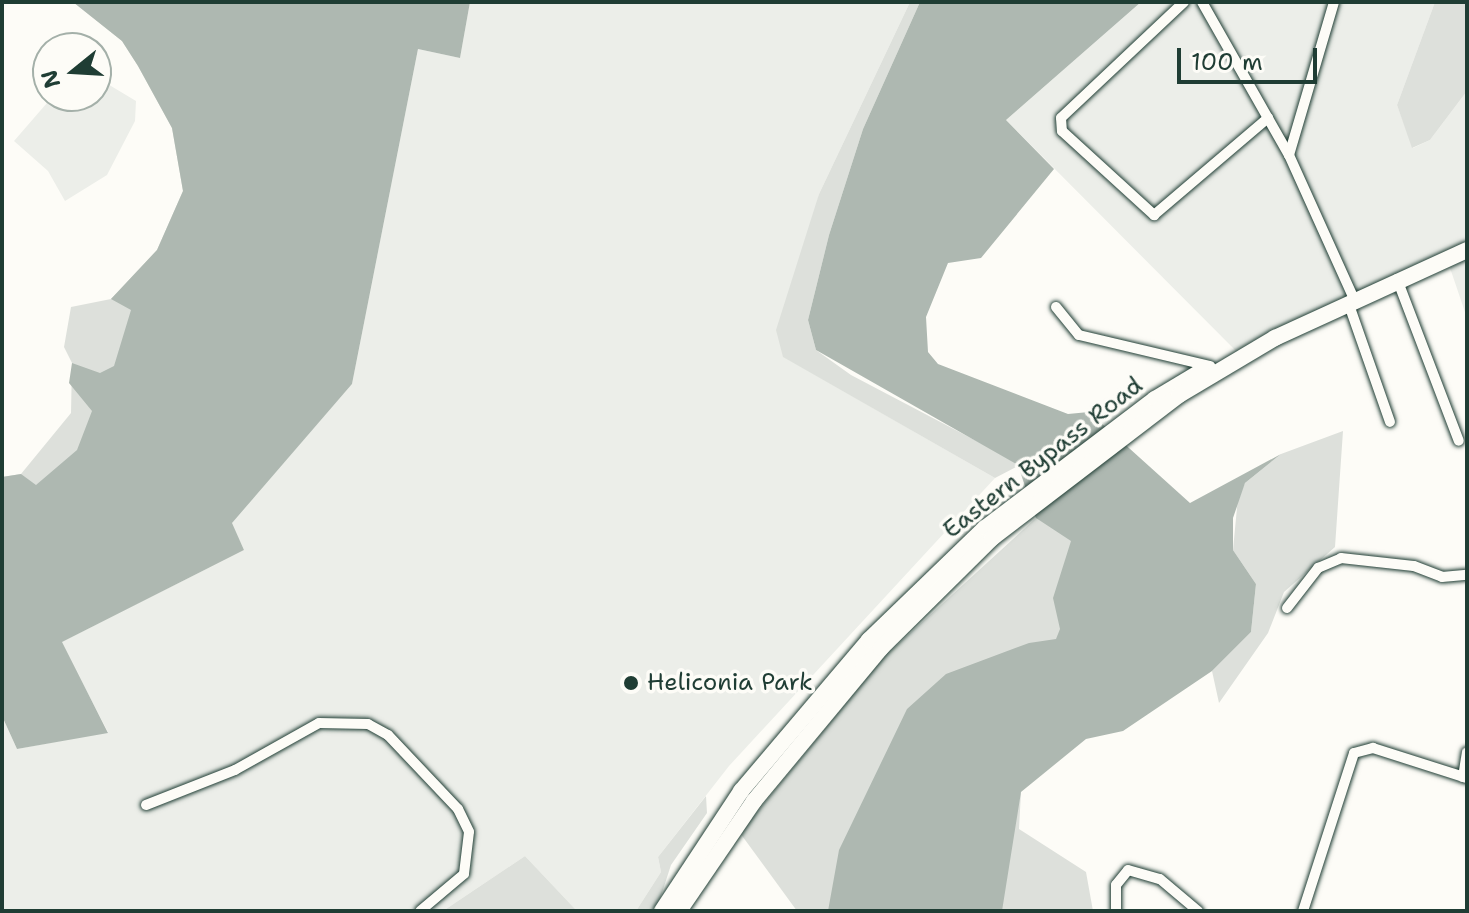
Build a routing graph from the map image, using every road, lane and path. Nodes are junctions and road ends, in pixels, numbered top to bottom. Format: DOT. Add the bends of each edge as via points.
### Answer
graph roads {
  1 [pos="1184,2"];
  2 [pos="1202,2"];
  3 [pos="1334,2"];
  4 [pos="1268,118"];
  5 [pos="1289,155"];
  6 [pos="1467,250"];
  7 [pos="1397,279"];
  8 [pos="1351,300"];
  9 [pos="1056,307"];
  10 [pos="1272,340"];
  11 [pos="1210,366"];
  12 [pos="1158,403"];
  13 [pos="1390,422"];
  14 [pos="1459,441"];
  15 [pos="988,533"];
  16 [pos="1467,575"];
  17 [pos="1287,608"];
  18 [pos="1467,752"];
  19 [pos="1465,778"];
  20 [pos="146,805"];
  21 [pos="420,911"];
  22 [pos="662,911"];
  23 [pos="679,911"];
  24 [pos="1116,911"];
  25 [pos="1198,911"];
  26 [pos="1303,911"];
  1 -- 4 [label="street" via="1061,118 1062,131 1154,215 1178,200"];
  2 -- 4 [label="street"];
  3 -- 5 [label="street"];
  4 -- 5 [label="street"];
  5 -- 8 [label="street"];
  6 -- 7 [label="main road, Eastern Bypass Road"];
  7 -- 8 [label="main road, Eastern Bypass Road"];
  7 -- 14 [label="street"];
  8 -- 10 [label="main road, Eastern Bypass Road"];
  8 -- 13 [label="street"];
  9 -- 11 [label="street" via="1079,335"];
  10 -- 11 [label="main road, Eastern Bypass Road"];
  10 -- 12 [label="main road, Eastern Bypass Road"];
  11 -- 12 [label="main road, Eastern Bypass Road"];
  12 -- 15 [label="main road, Eastern Bypass Road"];
  15 -- 22 [label="main road, Eastern Bypass Road" via="869,640 790,731"];
  15 -- 23 [label="main road, Eastern Bypass Road" via="881,648 754,801"];
  16 -- 17 [label="street" via="1442,577 1414,566 1341,558 1318,568"];
  18 -- 19 [label="street"];
  19 -- 26 [label="street" via="1373,748 1354,753"];
  20 -- 21 [label="street" via="235,770 319,723 368,724 388,735 458,809 469,832 464,874"];
  24 -- 25 [label="street" via="1116,885 1128,870 1160,879"];
}
